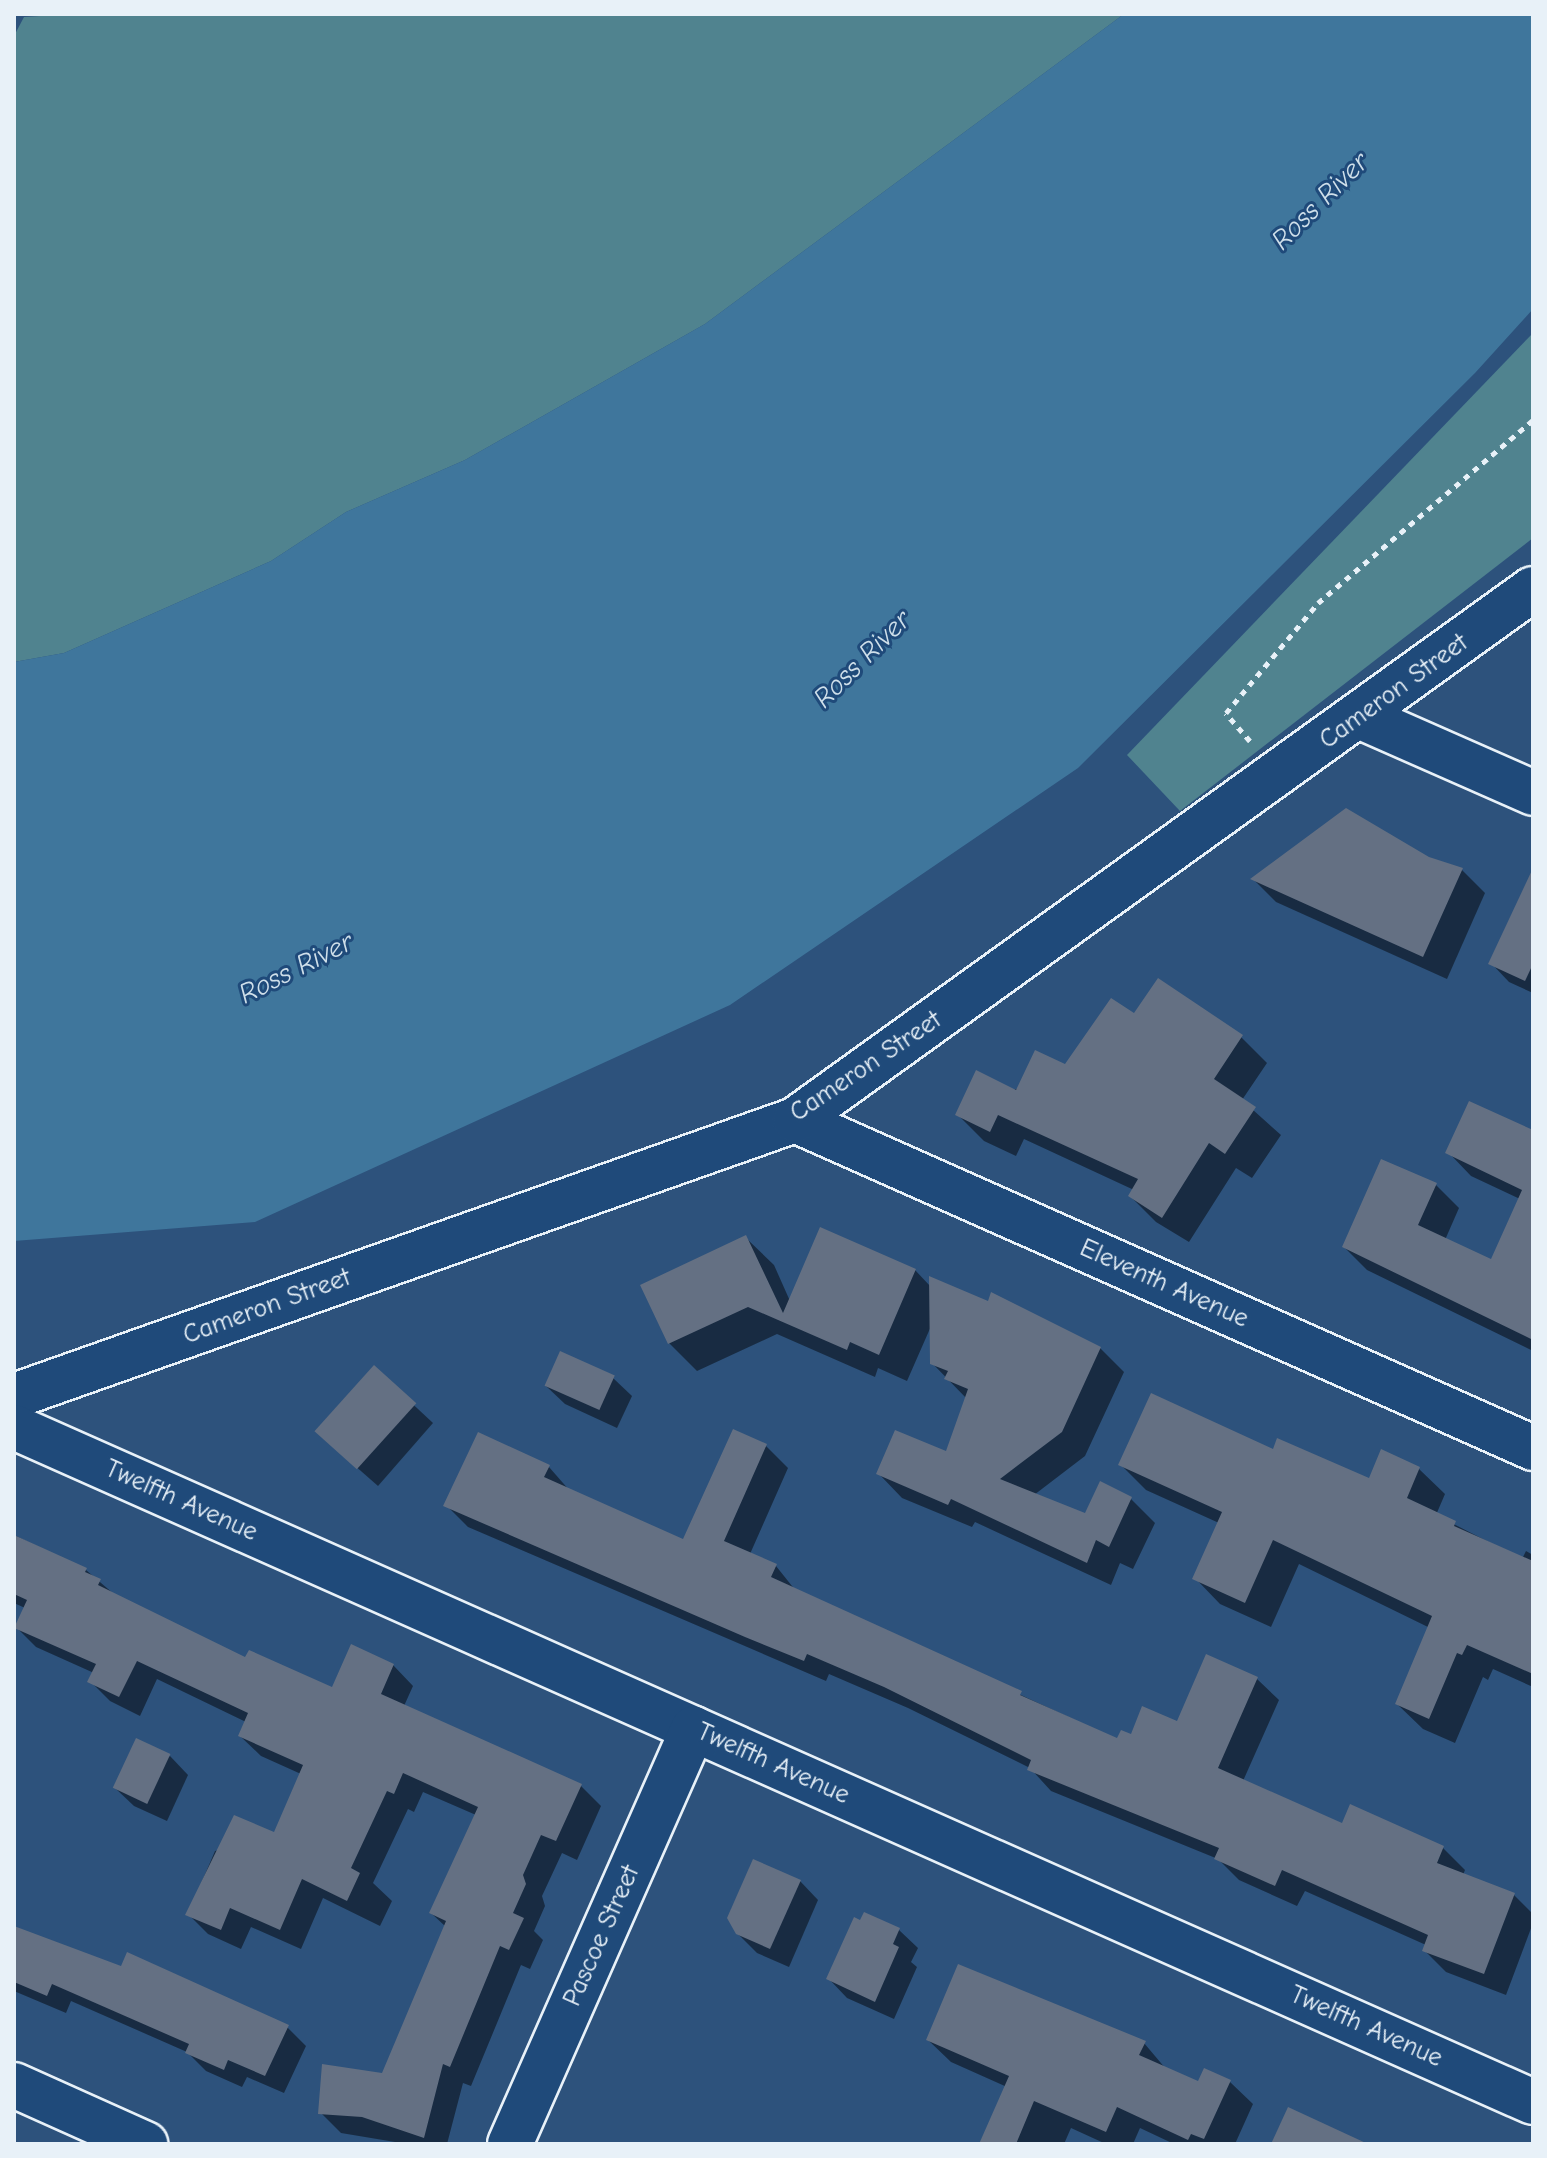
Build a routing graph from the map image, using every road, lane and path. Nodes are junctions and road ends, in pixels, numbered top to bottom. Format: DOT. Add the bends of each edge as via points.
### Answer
graph roads {
  1 [pos="1533,420"];
  2 [pos="1533,589"];
  3 [pos="1361,717"];
  4 [pos="1279,775"];
  5 [pos="1533,793"];
  6 [pos="795,1120"];
  7 [pos="14,1396"];
  8 [pos="14,1427"];
  9 [pos="1533,1448"];
  10 [pos="693,1729"];
  11 [pos="14,2085"];
  12 [pos="1533,2102"];
  13 [pos="145,2144"];
  14 [pos="510,2144"];
  1 -- 4 [label="path" via="1318,603 1226,713"];
  2 -- 3 [label="street, Cameron Street"];
  3 -- 4 [label="street, Cameron Street"];
  3 -- 5 [label="street"];
  4 -- 6 [label="street, Cameron Street"];
  6 -- 7 [label="street, Cameron Street"];
  6 -- 9 [label="street, Eleventh Avenue"];
  8 -- 10 [label="street, Twelfth Avenue"];
  10 -- 12 [label="street, Twelfth Avenue"];
  10 -- 14 [label="street, Pascoe Street"];
  11 -- 13 [label="street"];
}
